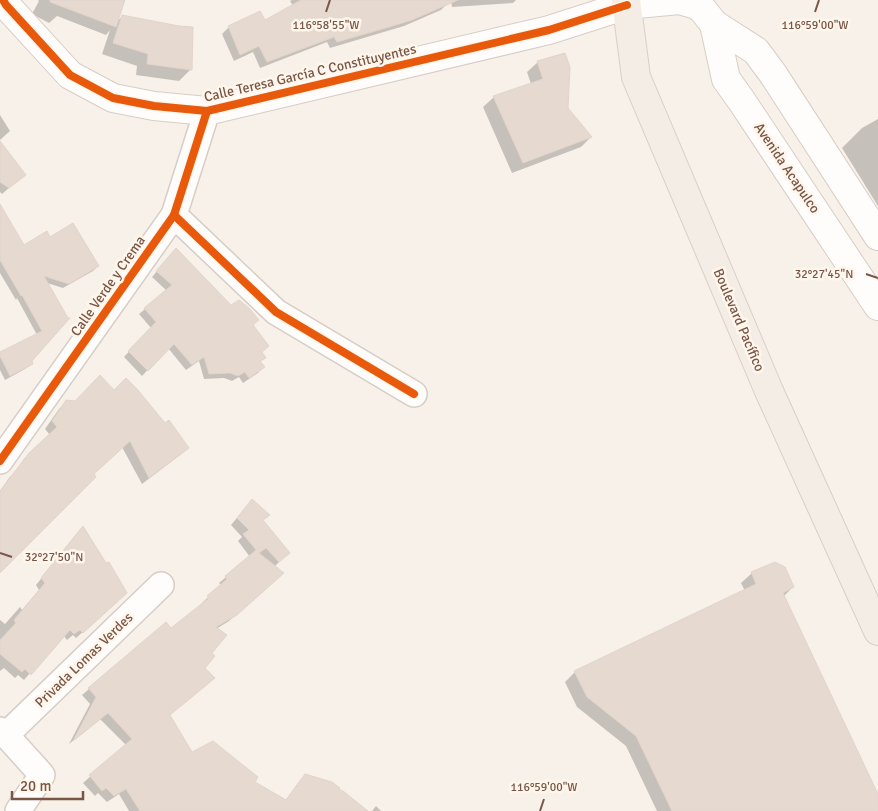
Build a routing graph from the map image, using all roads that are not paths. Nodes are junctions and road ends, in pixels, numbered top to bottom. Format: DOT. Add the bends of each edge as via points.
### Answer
graph roads {
  1 [pos="3,0"];
  2 [pos="626,3"];
  3 [pos="714,24"];
  4 [pos="208,111"];
  5 [pos="174,215"];
  6 [pos="878,236"];
  7 [pos="878,306"];
  8 [pos="414,394"];
  9 [pos="0,461"];
  10 [pos="161,586"];
  11 [pos="878,631"];
  12 [pos="3,733"];
  13 [pos="18,811"];
  1 -- 4 [label="main road, Calle Teresa García C Constituyentes" via="70,75 113,98"];
  2 -- 3 [label="main road" via="690,2 703,10"];
  2 -- 4 [label="main road, Calle Teresa García C Constituyentes" via="549,30"];
  2 -- 11 [label="main road, Boulevard Pacífico" via="636,77 770,391"];
  3 -- 6 [label="main road" via="756,51"];
  3 -- 7 [label="main road, Avenida Acapulco" via="726,79"];
  4 -- 5 [label="street, Calle Verde y Crema"];
  5 -- 8 [label="street" via="276,312"];
  5 -- 9 [label="street, Calle Verde y Crema"];
  10 -- 12 [label="street, Privada Lomas Verdes"];
  12 -- 13 [label="street" via="42,775"];
}
